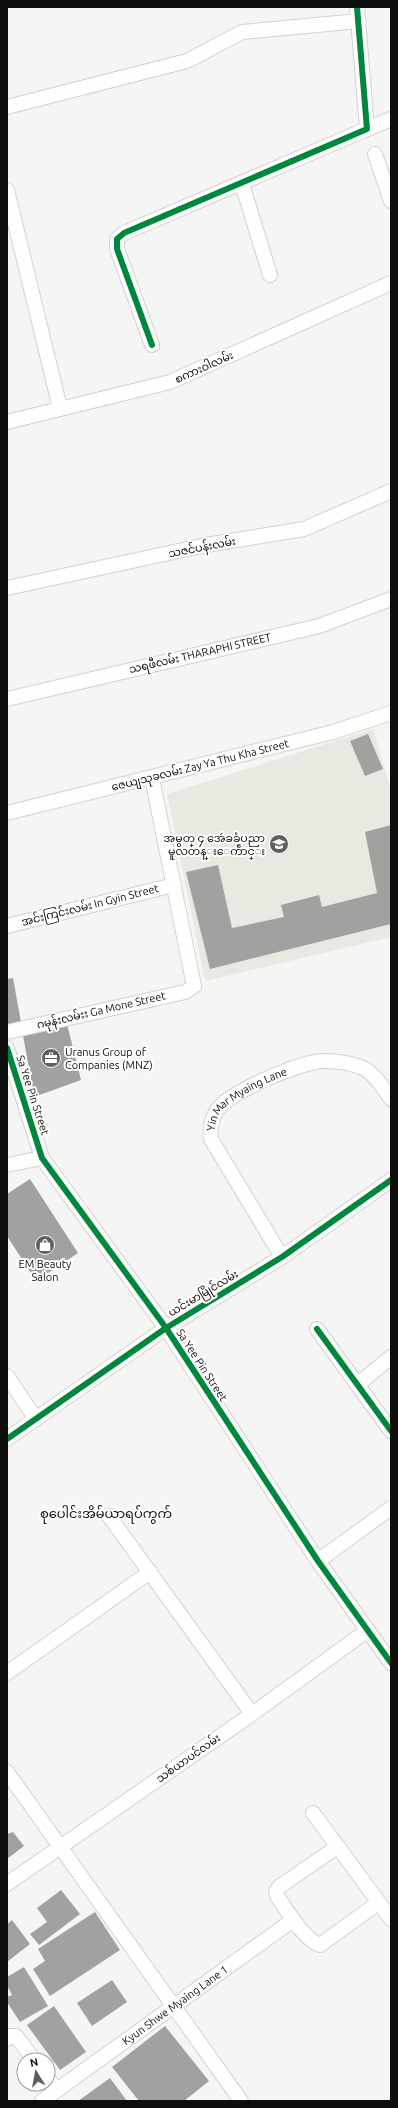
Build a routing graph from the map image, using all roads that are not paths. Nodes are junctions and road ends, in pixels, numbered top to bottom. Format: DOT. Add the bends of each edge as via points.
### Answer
graph roads {
  1 [pos="358,14"];
  2 [pos="7,107"];
  3 [pos="391,119"];
  4 [pos="366,129"];
  5 [pos="375,154"];
  6 [pos="242,184"];
  7 [pos="7,190"];
  8 [pos="391,201"];
  9 [pos="270,275"];
  10 [pos="391,283"];
  11 [pos="152,345"];
  12 [pos="60,408"];
  13 [pos="7,422"];
  14 [pos="391,491"];
  15 [pos="7,588"];
  16 [pos="391,598"];
  17 [pos="7,699"];
  18 [pos="391,713"];
  19 [pos="152,778"];
  20 [pos="7,813"];
  21 [pos="174,885"];
  22 [pos="7,926"];
  23 [pos="7,1032"];
  24 [pos="7,1048"];
  25 [pos="391,1099"];
  26 [pos="42,1158"];
  27 [pos="7,1165"];
  28 [pos="391,1180"];
  29 [pos="282,1257"];
  30 [pos="166,1328"];
  31 [pos="317,1329"];
  32 [pos="391,1357"];
  33 [pos="7,1376"];
  34 [pos="357,1385"];
  35 [pos="36,1419"];
  36 [pos="391,1432"];
  37 [pos="7,1439"];
  38 [pos="391,1508"];
  39 [pos="109,1516"];
  40 [pos="318,1561"];
  41 [pos="150,1572"];
  42 [pos="368,1630"];
  43 [pos="390,1661"];
  44 [pos="7,1673"];
  45 [pos="252,1714"];
  46 [pos="7,1772"];
  47 [pos="313,1813"];
  48 [pos="337,1847"];
  49 [pos="60,1848"];
  50 [pos="7,1884"];
  51 [pos="378,1903"];
  52 [pos="391,1919"];
  53 [pos="293,1920"];
  54 [pos="172,2006"];
  55 [pos="7,2039"];
  56 [pos="28,2052"];
  57 [pos="57,2090"];
  58 [pos="42,2101"];
  59 [pos="241,2101"];
  1 -- 2 [label="street" via="242,32 187,61"];
  1 -- 4 [label="street"];
  3 -- 4 [label="street"];
  4 -- 6 [label="street"];
  5 -- 8 [label="street"];
  6 -- 9 [label="street"];
  6 -- 11 [label="street" via="117,239 117,249"];
  7 -- 12 [label="street"];
  10 -- 12 [label="street, စကားဝါလမ်း" via="170,382"];
  12 -- 13 [label="street, စကားဝါလမ်း"];
  14 -- 15 [label="street, သဇင်ပန်းလမ်း" via="304,528 206,545"];
  16 -- 17 [label="street, သရဖီလမ်း THARAPHI STREET" via="319,626"];
  18 -- 19 [label="street, ဇေယျသုခလမ်း Zay Ya Thu Kha Street" via="333,732"];
  19 -- 20 [label="street, ဇေယျသုခလမ်း Zay Ya Thu Kha Street"];
  19 -- 21 [label="street"];
  21 -- 22 [label="street, အင်းကြင်းလမ်း In Gyin Street"];
  21 -- 23 [label="street, ဂမုန်းလမ်းး Ga Mone Street" via="194,986 185,992"];
  24 -- 26 [label="street, Sa Yee Pin Street"];
  25 -- 29 [label="street, Yin Mar Myaing Lane" via="376,1078 363,1068 346,1063 322,1061 281,1072 234,1095 217,1110 209,1130 211,1139"];
  26 -- 27 [label="street"];
  26 -- 30 [label="street, Sa Yee Pin Street"];
  28 -- 29 [label="street, ယင်းမာမြိုင်လမ်း"];
  29 -- 30 [label="street, ယင်းမာမြိုင်လမ်း"];
  30 -- 35 [label="street, ယင်းမာမြိုင်လမ်း"];
  30 -- 40 [label="street, Sa Yee Pin Street"];
  31 -- 34 [label="street"];
  32 -- 34 [label="street"];
  33 -- 35 [label="street"];
  34 -- 36 [label="street"];
  35 -- 37 [label="street, ယင်းမာမြိုင်လမ်း"];
  38 -- 40 [label="street"];
  39 -- 41 [label="street"];
  40 -- 42 [label="street, Sa Yee Pin Street"];
  41 -- 44 [label="street"];
  41 -- 45 [label="street"];
  42 -- 43 [label="street, Sa Yee Pin Street"];
  42 -- 45 [label="street, သစ်ယာပင်လမ်း"];
  45 -- 49 [label="street, သစ်ယာပင်လမ်း"];
  46 -- 49 [label="street"];
  47 -- 48 [label="street"];
  48 -- 51 [label="street"];
  48 -- 53 [label="street" via="279,1887 277,1896"];
  49 -- 50 [label="street, သစ်ယာပင်လမ်း"];
  49 -- 54 [label="street"];
  51 -- 52 [label="street"];
  51 -- 53 [label="street" via="320,1945 314,1944"];
  53 -- 54 [label="street, Kyun Shwe Myaing Lane 1"];
  54 -- 57 [label="street, Kyun Shwe Myaing Lane 1"];
  54 -- 59 [label="street"];
  55 -- 56 [label="street" via="16,2036"];
  57 -- 58 [label="street, Kyun Shwe Myaing Lane 1"];
}
